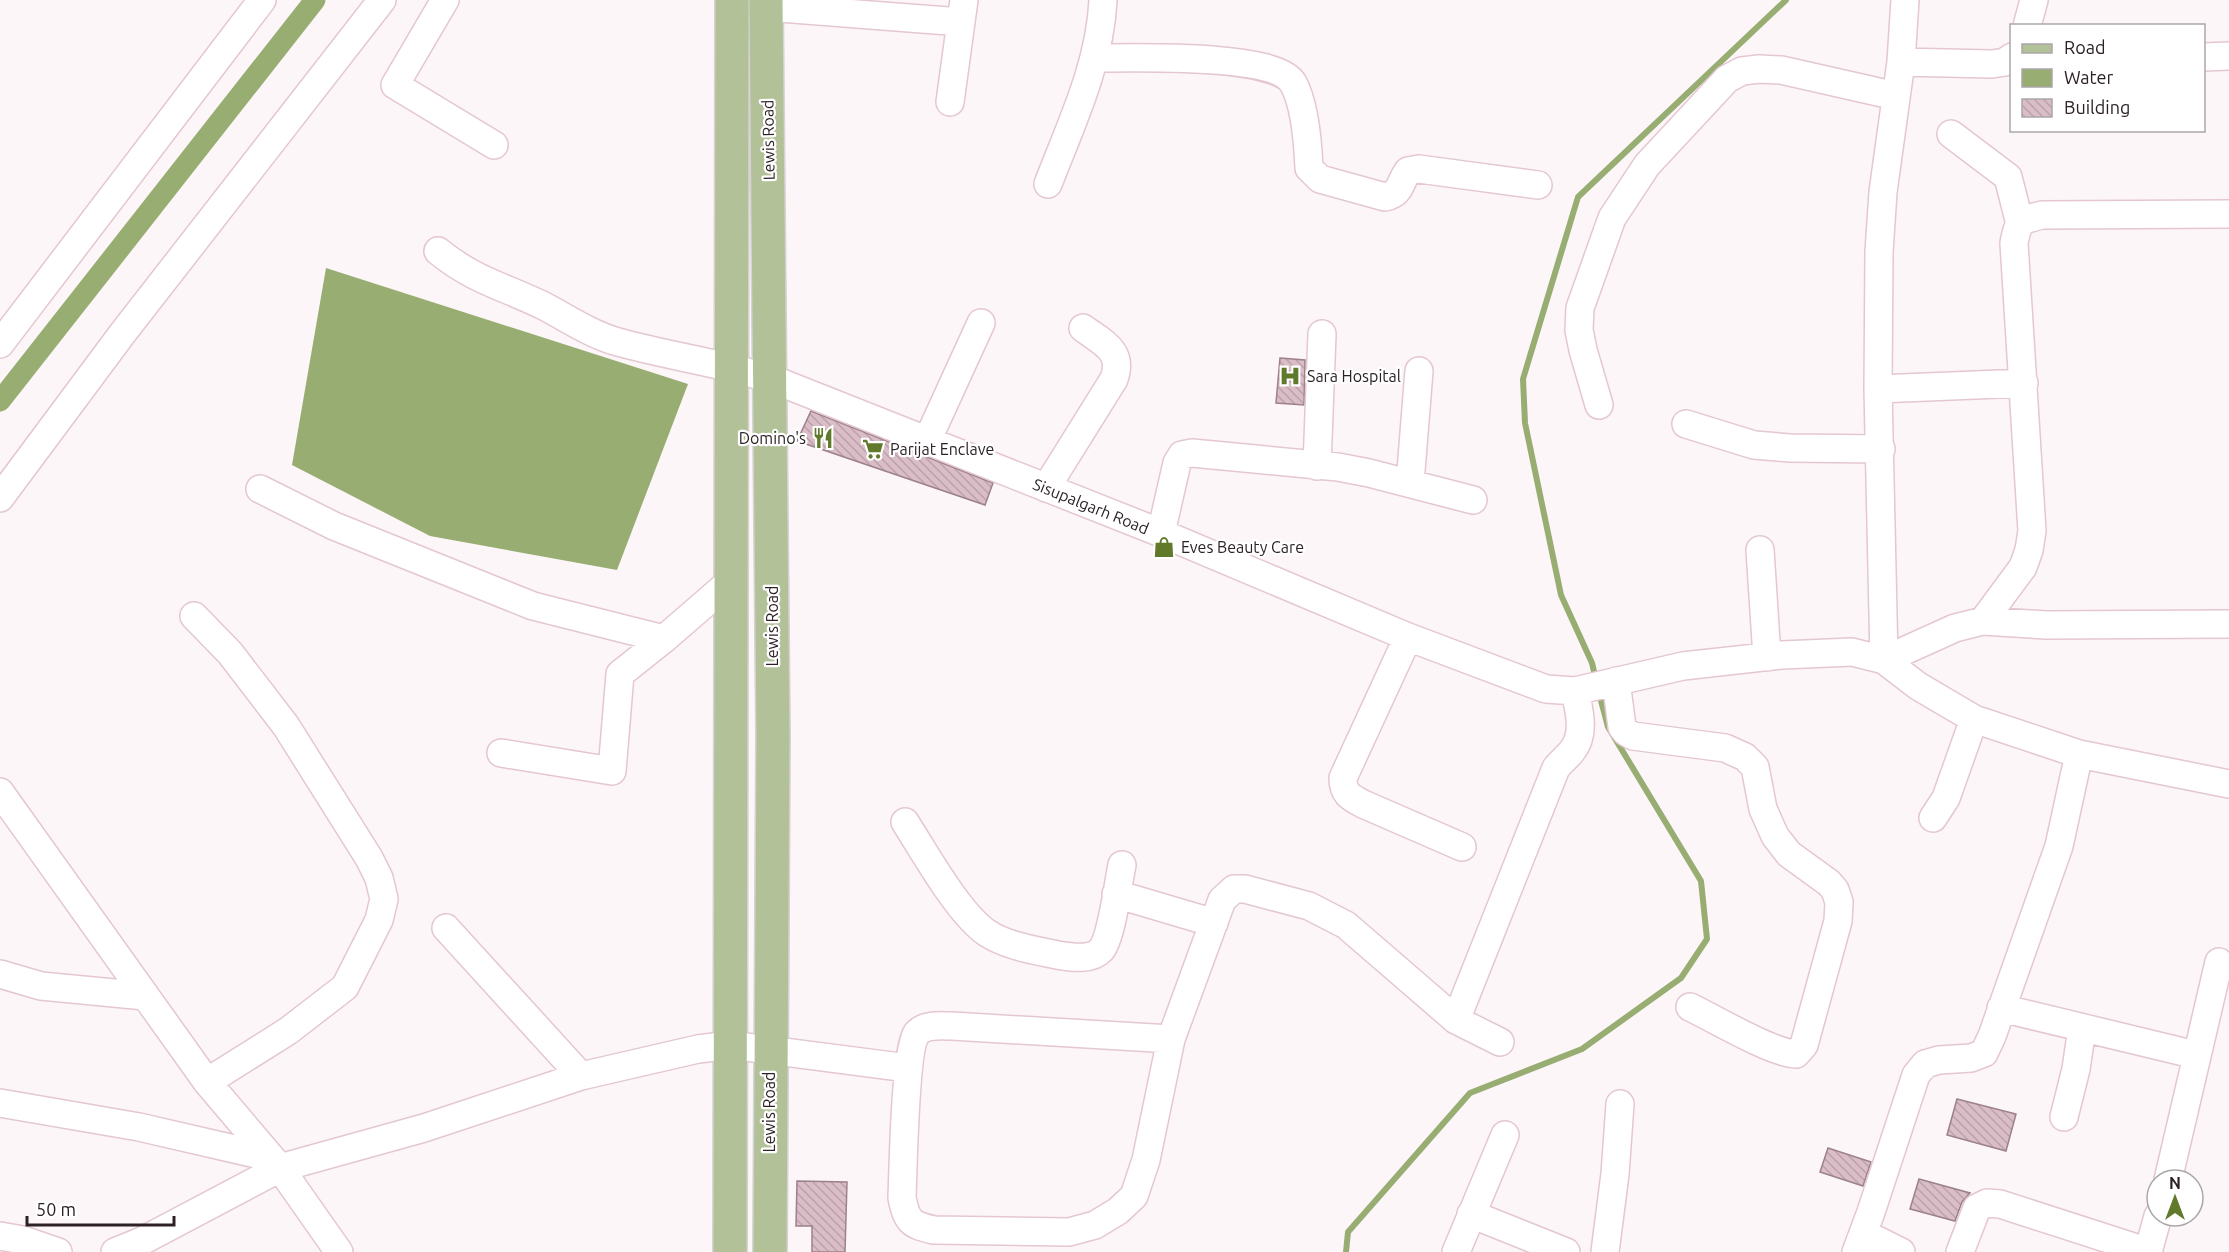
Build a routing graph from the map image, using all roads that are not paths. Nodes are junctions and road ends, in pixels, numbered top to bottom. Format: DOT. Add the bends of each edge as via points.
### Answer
graph roads {
  1 [pos="262,0"];
  2 [pos="382,0"];
  3 [pos="445,0"];
  4 [pos="732,0"];
  5 [pos="1103,0"];
  6 [pos="1905,0"];
  7 [pos="2034,0"];
  8 [pos="766,3"];
  9 [pos="963,11"];
  10 [pos="2028,24"];
  11 [pos="2229,56"];
  12 [pos="2205,57"];
  13 [pos="1096,58"];
  14 [pos="2010,58"];
  15 [pos="1901,62"];
  16 [pos="1896,96"];
  17 [pos="951,102"];
  18 [pos="1951,134"];
  19 [pos="494,145"];
  20 [pos="1048,184"];
  21 [pos="1538,185"];
  22 [pos="2229,214"];
  23 [pos="2020,224"];
  24 [pos="438,251"];
  25 [pos="981,323"];
  26 [pos="1083,328"];
  27 [pos="1322,334"];
  28 [pos="0,344"];
  29 [pos="732,368"];
  30 [pos="1419,371"];
  31 [pos="770,378"];
  32 [pos="2024,383"];
  33 [pos="1878,389"];
  34 [pos="1599,405"];
  35 [pos="1686,424"];
  36 [pos="927,441"];
  37 [pos="1881,449"];
  38 [pos="1317,466"];
  39 [pos="1410,483"];
  40 [pos="1046,488"];
  41 [pos="260,489"];
  42 [pos="0,498"];
  43 [pos="1473,500"];
  44 [pos="1161,533"];
  45 [pos="1760,550"];
  46 [pos="732,580"];
  47 [pos="194,616"];
  48 [pos="1983,621"];
  49 [pos="2229,624"];
  50 [pos="1408,637"];
  51 [pos="664,639"];
  52 [pos="1767,657"];
  53 [pos="1884,660"];
  54 [pos="1596,686"];
  55 [pos="1974,719"];
  56 [pos="501,753"];
  57 [pos="2079,754"];
  58 [pos="2229,784"];
  59 [pos="0,792"];
  60 [pos="1933,818"];
  61 [pos="905,822"];
  62 [pos="1462,847"];
  63 [pos="1122,865"];
  64 [pos="1116,894"];
  65 [pos="1214,923"];
  66 [pos="446,928"];
  67 [pos="2219,962"];
  68 [pos="0,974"];
  69 [pos="145,996"];
  70 [pos="1690,1007"];
  71 [pos="2001,1008"];
  72 [pos="1456,1020"];
  73 [pos="2082,1028"];
  74 [pos="1172,1039"];
  75 [pos="1500,1042"];
  76 [pos="731,1045"];
  77 [pos="770,1050"];
  78 [pos="2196,1056"];
  79 [pos="908,1068"];
  80 [pos="581,1076"];
  81 [pos="207,1082"];
  82 [pos="0,1104"];
  83 [pos="1620,1104"];
  84 [pos="2064,1117"];
  85 [pos="1505,1135"];
  86 [pos="274,1162"];
  87 [pos="2171,1168"];
  88 [pos="1471,1214"];
  89 [pos="2155,1228"];
  90 [pos="0,1236"];
  91 [pos="1859,1243"];
  92 [pos="58,1252"];
  93 [pos="115,1252"];
  94 [pos="339,1252"];
  95 [pos="730,1252"];
  96 [pos="770,1252"];
  97 [pos="1456,1252"];
  98 [pos="1566,1252"];
  99 [pos="1605,1252"];
  100 [pos="1901,1252"];
  101 [pos="1960,1252"];
  102 [pos="2148,1252"];
  1 -- 28 [label="street"];
  2 -- 42 [label="street" via="122,334"];
  3 -- 19 [label="street" via="395,85"];
  4 -- 29 [label="main road"];
  5 -- 13 [label="street"];
  6 -- 15 [label="street"];
  7 -- 10 [label="street"];
  8 -- 9 [label="street"];
  8 -- 31 [label="main road, Lewis Road"];
  9 -- 17 [label="street"];
  11 -- 12 [label="street"];
  13 -- 20 [label="street"];
  13 -- 21 [label="street" via="1212,60 1269,68 1292,81 1310,168 1320,179 1385,197 1400,189 1408,171 1419,169"];
  14 -- 15 [label="street" via="1992,64"];
  15 -- 16 [label="street"];
  16 -- 33 [label="street" via="1879,252"];
  16 -- 34 [label="street" via="1781,70 1743,71 1728,79 1647,165 1612,218 1580,308 1579,330"];
  18 -- 23 [label="street" via="2007,177"];
  22 -- 23 [label="street" via="2042,215 2024,219"];
  23 -- 32 [label="street" via="2014,243"];
  24 -- 29 [label="street, Sisupalgarh Road" via="479,279 615,341"];
  25 -- 36 [label="street"];
  26 -- 40 [label="street" via="1112,351 1118,368"];
  27 -- 38 [label="street"];
  29 -- 31 [label="street, Sisupalgarh Road"];
  29 -- 46 [label="main road"];
  30 -- 39 [label="street"];
  31 -- 36 [label="street, Sisupalgarh Road"];
  31 -- 77 [label="main road, Lewis Road"];
  32 -- 33 [label="street"];
  32 -- 48 [label="street" via="2032,531 2029,550 2023,567"];
  33 -- 37 [label="street"];
  35 -- 37 [label="street" via="1754,445"];
  36 -- 40 [label="street, Sisupalgarh Road"];
  37 -- 53 [label="street"];
  38 -- 39 [label="street" via="1369,472"];
  38 -- 44 [label="street" via="1182,455"];
  39 -- 43 [label="street"];
  40 -- 44 [label="street, Sisupalgarh Road"];
  41 -- 51 [label="street" via="334,526 533,606"];
  44 -- 50 [label="street, Sisupalgarh Road"];
  45 -- 52 [label="street"];
  46 -- 51 [label="street"];
  46 -- 76 [label="main road"];
  47 -- 81 [label="street" via="230,653 286,726 369,858 380,878 384,899 379,920 345,987 288,1031"];
  48 -- 49 [label="street" via="2046,625"];
  48 -- 53 [label="street" via="1955,627"];
  50 -- 54 [label="street, Sisupalgarh Road" via="1546,689"];
  50 -- 62 [label="street" via="1343,778 1343,788 1348,796 1363,804"];
  51 -- 56 [label="street" via="620,674 612,771"];
  52 -- 53 [label="street, Sisupalgarh Road" via="1852,652"];
  52 -- 54 [label="street, Sisupalgarh Road" via="1683,666"];
  53 -- 55 [label="street" via="1918,686"];
  54 -- 70 [label="street" via="1622,727 1633,736 1725,748 1745,757 1755,767 1763,809 1775,836 1789,854 1829,883 1839,902 1838,921 1804,1046 1796,1054 1786,1054"];
  54 -- 72 [label="street" via="1580,719 1579,739 1556,768"];
  55 -- 57 [label="street"];
  55 -- 60 [label="street" via="1946,798"];
  57 -- 58 [label="street"];
  57 -- 71 [label="street" via="2059,846"];
  59 -- 69 [label="street"];
  61 -- 64 [label="street" via="964,911 986,932 1005,943 1071,958 1090,956 1101,950"];
  63 -- 64 [label="street"];
  64 -- 65 [label="street"];
  65 -- 72 [label="street" via="1222,900 1234,889 1245,888 1309,906 1347,925"];
  65 -- 74 [label="street"];
  66 -- 80 [label="street"];
  67 -- 78 [label="street"];
  68 -- 69 [label="street" via="41,986"];
  69 -- 81 [label="street"];
  71 -- 73 [label="street"];
  71 -- 91 [label="street" via="1984,1053 1925,1064 1916,1075"];
  72 -- 75 [label="street"];
  73 -- 78 [label="street"];
  73 -- 84 [label="street"];
  74 -- 79 [label="street" via="930,1026 917,1032"];
  74 -- 79 [label="street" via="1146,1160 1134,1196 1095,1225 1069,1232 934,1230 910,1221 902,1198"];
  76 -- 77 [label="street"];
  76 -- 80 [label="street"];
  76 -- 95 [label="main road"];
  77 -- 79 [label="street"];
  77 -- 96 [label="main road, Lewis Road"];
  78 -- 87 [label="street"];
  80 -- 86 [label="street" via="424,1128"];
  81 -- 86 [label="street"];
  82 -- 86 [label="street" via="139,1127"];
  83 -- 99 [label="street" via="1616,1174"];
  85 -- 88 [label="street"];
  86 -- 93 [label="street" via="142,1241"];
  86 -- 94 [label="street"];
  88 -- 97 [label="street"];
  88 -- 98 [label="street"];
  89 -- 102 [label="street"];
  90 -- 92 [label="street"];
  91 -- 100 [label="street"];
  101 -- 102 [label="street" via="1977,1208 1987,1203"];
}
